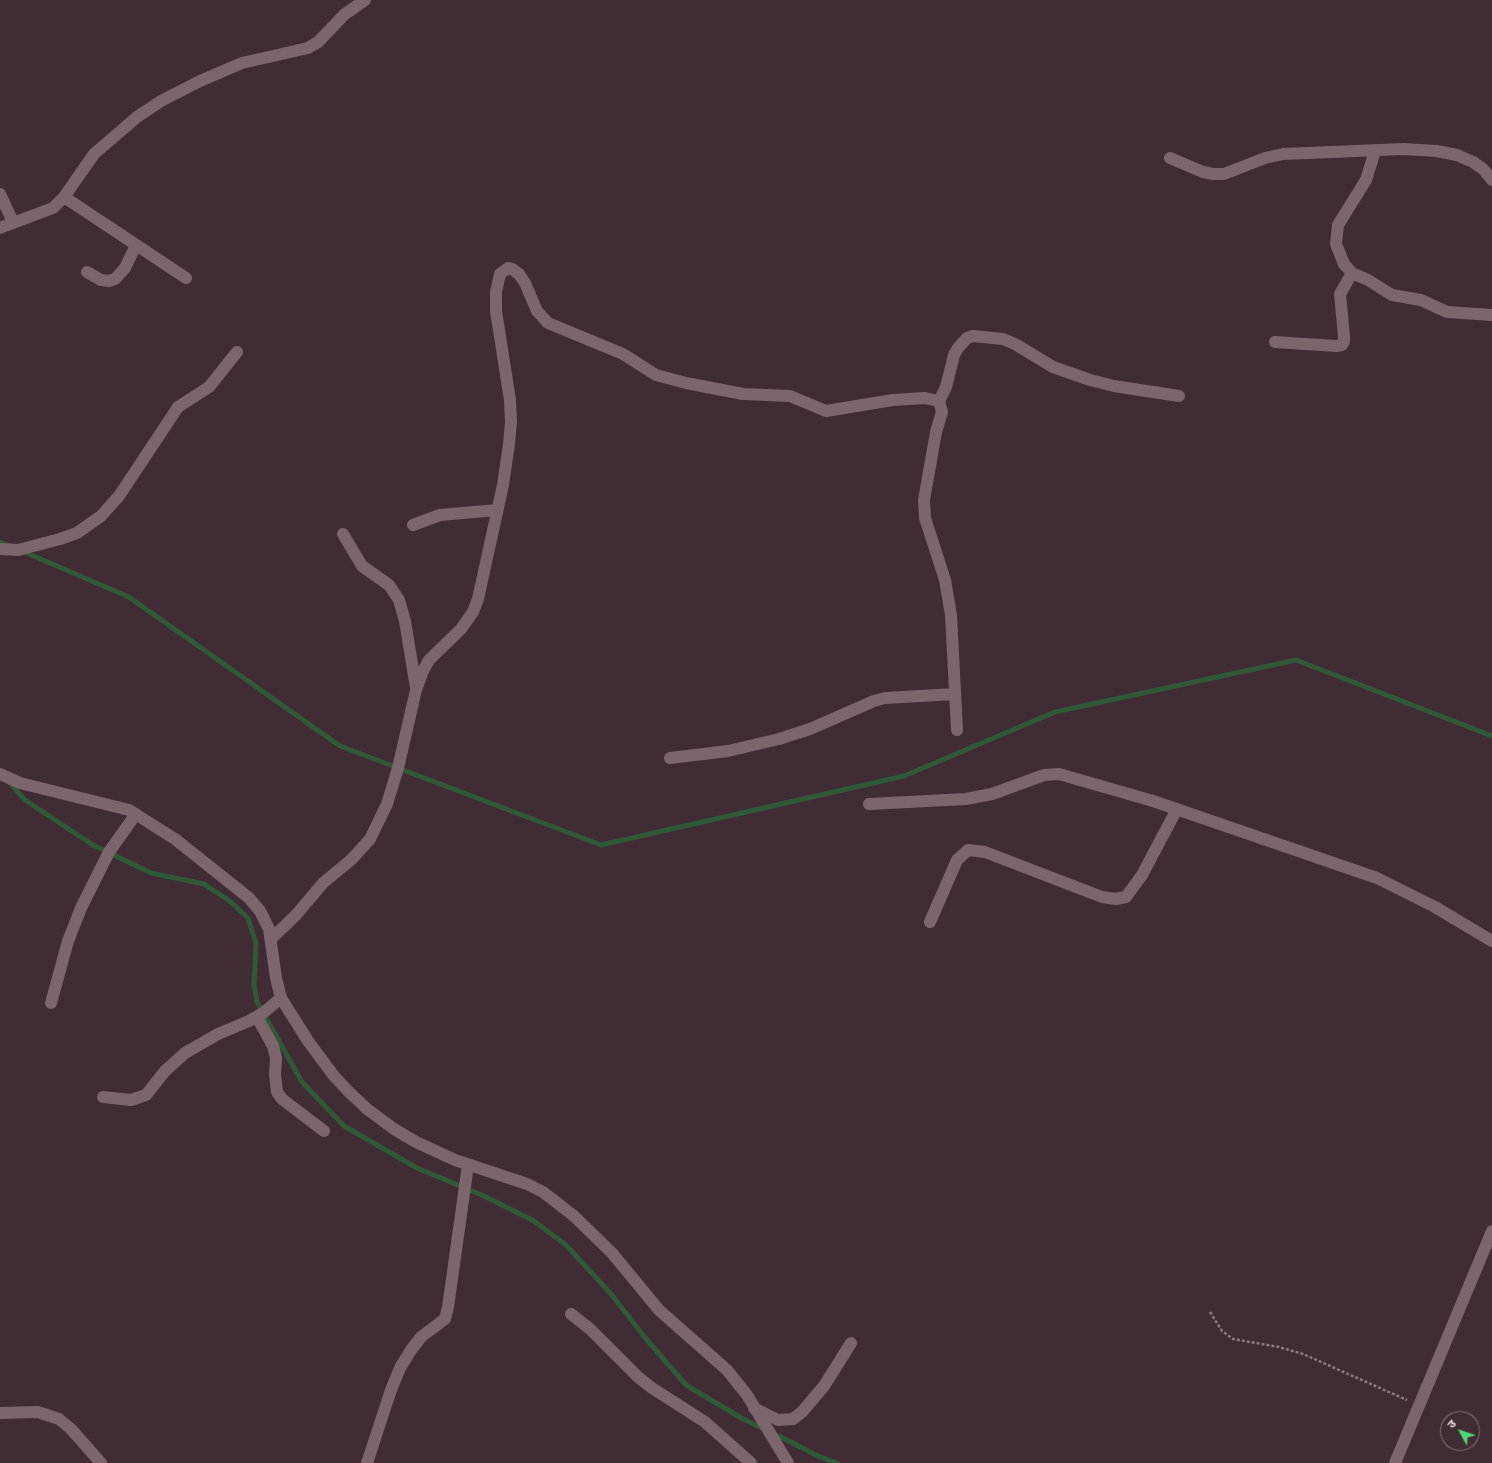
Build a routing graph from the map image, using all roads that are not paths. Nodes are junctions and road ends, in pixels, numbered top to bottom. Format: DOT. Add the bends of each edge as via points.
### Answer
graph roads {
  1 [pos="366,0"];
  2 [pos="1375,152"];
  3 [pos="1170,158"];
  4 [pos="1492,180"];
  5 [pos="0,194"];
  6 [pos="64,197"];
  7 [pos="14,222"];
  8 [pos="0,228"];
  9 [pos="136,245"];
  10 [pos="87,272"];
  11 [pos="1352,273"];
  12 [pos="186,278"];
  13 [pos="1492,315"];
  14 [pos="1274,342"];
  15 [pos="237,352"];
  16 [pos="1179,396"];
  17 [pos="939,401"];
  18 [pos="497,510"];
  19 [pos="413,525"];
  20 [pos="343,534"];
  21 [pos="0,549"];
  22 [pos="416,690"];
  23 [pos="955,694"];
  24 [pos="957,730"];
  25 [pos="670,758"];
  26 [pos="0,774"];
  27 [pos="868,804"];
  28 [pos="1177,809"];
  29 [pos="136,814"];
  30 [pos="930,922"];
  31 [pos="271,939"];
  32 [pos="1492,942"];
  33 [pos="281,998"];
  34 [pos="50,1002"];
  35 [pos="257,1017"];
  36 [pos="103,1097"];
  37 [pos="324,1132"];
  38 [pos="468,1165"];
  39 [pos="1492,1231"];
  40 [pos="571,1314"];
  41 [pos="851,1343"];
  42 [pos="754,1408"];
  43 [pos="0,1413"];
  44 [pos="101,1463"];
  45 [pos="367,1463"];
  46 [pos="751,1463"];
  47 [pos="788,1463"];
  48 [pos="1395,1463"];
  1 -- 6 [label="street" via="345,14 318,42 308,48 242,63 200,81 143,113 94,154"];
  2 -- 3 [label="street" via="1283,154 1224,174 1203,172"];
  2 -- 4 [label="street" via="1404,149 1457,155 1483,169"];
  2 -- 11 [label="street" via="1366,180 1343,214 1336,233 1336,244 1344,264"];
  5 -- 7 [label="street"];
  6 -- 7 [label="street" via="53,208"];
  6 -- 9 [label="street"];
  7 -- 8 [label="street"];
  9 -- 10 [label="street" via="125,268 115,279 102,280"];
  9 -- 12 [label="street"];
  11 -- 13 [label="street" via="1392,295 1421,300 1447,312"];
  11 -- 14 [label="street" via="1340,294 1344,336 1342,345"];
  15 -- 21 [label="street" via="209,387 178,407 118,496 101,516 77,533 60,539 18,550"];
  16 -- 17 [label="street" via="1090,380 1053,367 1003,339 973,336 967,338 954,355 946,387"];
  17 -- 18 [label="street" via="926,398 893,400 826,411 790,396 743,394 656,375 623,354 548,324 537,311 519,274 508,268 500,274 496,292 496,311 511,422"];
  17 -- 23 [label="street" via="942,412 930,462 925,518 948,601"];
  18 -- 19 [label="street" via="440,515"];
  18 -- 22 [label="street" via="473,612 461,629 429,660"];
  20 -- 22 [label="street" via="362,566 389,585 399,600"];
  22 -- 31 [label="street" via="387,804 370,839 352,859 323,883"];
  23 -- 24 [label="street"];
  23 -- 25 [label="street" via="874,700 810,729 778,739 728,751"];
  26 -- 29 [label="street" via="20,783 114,805"];
  27 -- 28 [label="street" via="966,799 992,794 1044,775 1059,774"];
  28 -- 30 [label="street" via="1142,875 1126,897 1102,897 985,852 968,850 957,860"];
  28 -- 32 [label="street" via="1377,878 1435,907"];
  29 -- 31 [label="street" via="175,839 249,898 260,911"];
  29 -- 34 [label="street" via="109,852 84,901 68,941"];
  31 -- 33 [label="street"];
  33 -- 35 [label="street"];
  33 -- 38 [label="street" via="334,1076 367,1109 416,1142"];
  35 -- 36 [label="street" via="185,1053 165,1071 146,1095 138,1100"];
  35 -- 37 [label="street" via="273,1046 277,1092 282,1099"];
  38 -- 42 [label="street" via="527,1184 543,1192 574,1216 612,1253 659,1310 727,1370"];
  38 -- 45 [label="street" via="445,1319 422,1337 400,1368"];
  39 -- 48 [label="street"];
  40 -- 46 [label="street" via="590,1329 638,1377 705,1422"];
  41 -- 42 [label="street" via="824,1386 793,1419 778,1420"];
  42 -- 47 [label="street"];
  43 -- 44 [label="street" via="38,1412 59,1420 71,1429"];
}
